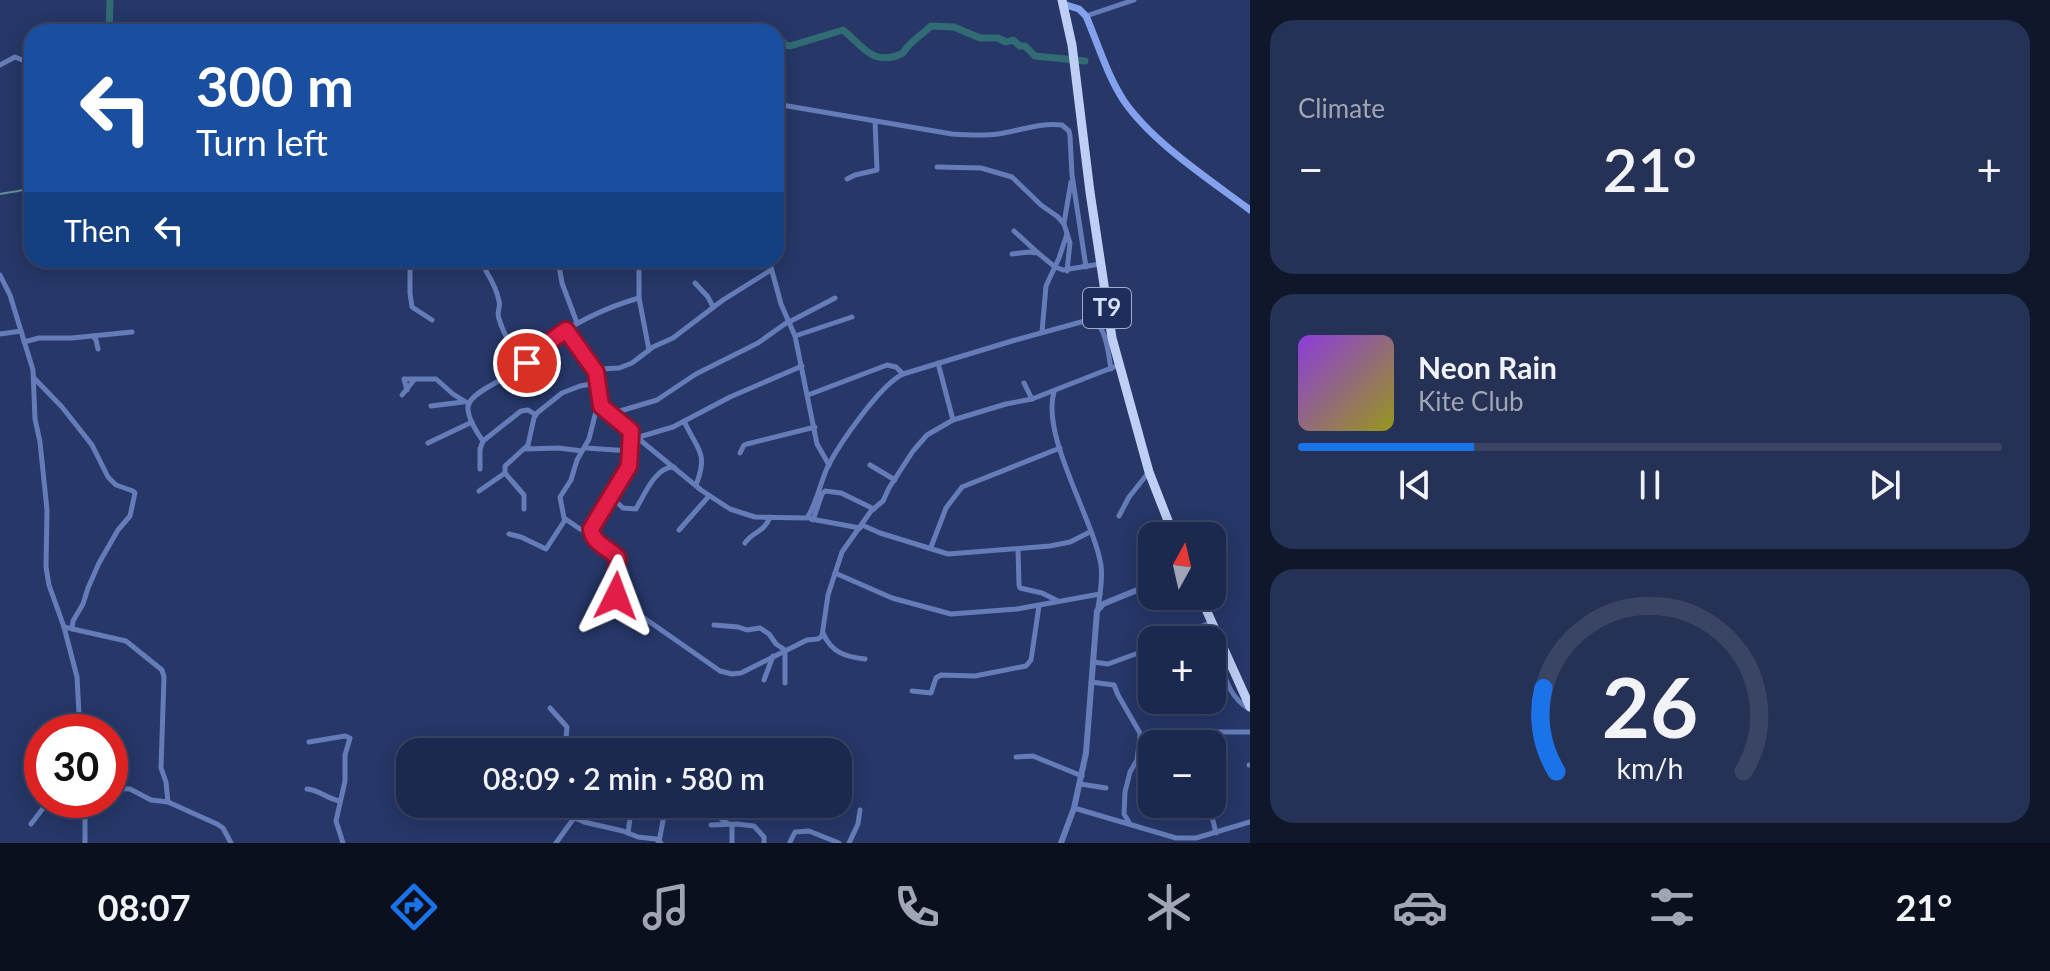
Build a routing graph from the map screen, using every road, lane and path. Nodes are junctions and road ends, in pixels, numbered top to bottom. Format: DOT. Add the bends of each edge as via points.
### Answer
graph roads {
  1 [pos="1134,0"];
  2 [pos="1062,2"];
  3 [pos="1086,16"];
  4 [pos="24,61"];
  5 [pos="0,65"];
  6 [pos="784,105"];
  7 [pos="875,121"];
  8 [pos="937,167"];
  9 [pos="847,179"];
  10 [pos="1073,180"];
  11 [pos="1250,210"];
  12 [pos="1064,224"];
  13 [pos="1014,231"];
  14 [pos="1067,232"];
  15 [pos="1038,253"];
  16 [pos="1012,254"];
  17 [pos="1100,264"];
  18 [pos="1055,267"];
  19 [pos="1086,267"];
  20 [pos="410,268"];
  21 [pos="559,268"];
  22 [pos="639,268"];
  23 [pos="771,270"];
  24 [pos="1065,270"];
  25 [pos="486,271"];
  26 [pos="0,275"];
  27 [pos="1050,277"];
  28 [pos="695,283"];
  29 [pos="639,298"];
  30 [pos="835,298"];
  31 [pos="713,307"];
  32 [pos="852,317"];
  33 [pos="432,320"];
  34 [pos="789,321"];
  35 [pos="577,323"];
  36 [pos="566,330"];
  37 [pos="21,331"];
  38 [pos="132,332"];
  39 [pos="1042,332"];
  40 [pos="0,334"];
  41 [pos="92,336"];
  42 [pos="795,336"];
  43 [pos="24,342"];
  44 [pos="98,349"];
  45 [pos="649,350"];
  46 [pos="527,363"];
  47 [pos="938,363"];
  48 [pos="802,366"];
  49 [pos="1115,367"];
  50 [pos="596,372"];
  51 [pos="903,374"];
  52 [pos="34,377"];
  53 [pos="597,383"];
  54 [pos="1024,383"];
  55 [pos="1054,391"];
  56 [pos="404,392"];
  57 [pos="808,395"];
  58 [pos="1041,396"];
  59 [pos="1032,399"];
  60 [pos="467,403"];
  61 [pos="1051,404"];
  62 [pos="431,406"];
  63 [pos="601,406"];
  64 [pos="609,414"];
  65 [pos="536,415"];
  66 [pos="953,420"];
  67 [pos="684,421"];
  68 [pos="472,422"];
  69 [pos="815,427"];
  70 [pos="631,431"];
  71 [pos="638,437"];
  72 [pos="483,441"];
  73 [pos="428,443"];
  74 [pos="1060,448"];
  75 [pos="583,449"];
  76 [pos="524,450"];
  77 [pos="630,451"];
  78 [pos="740,453"];
  79 [pos="829,465"];
  80 [pos="870,465"];
  81 [pos="675,467"];
  82 [pos="480,469"];
  83 [pos="1149,472"];
  84 [pos="505,473"];
  85 [pos="895,480"];
  86 [pos="696,485"];
  87 [pos="479,491"];
  88 [pos="610,496"];
  89 [pos="709,496"];
  90 [pos="524,509"];
  91 [pos="874,509"];
  92 [pos="1119,516"];
  93 [pos="770,517"];
  94 [pos="810,519"];
  95 [pos="565,520"];
  96 [pos="1169,522"];
  97 [pos="861,527"];
  98 [pos="679,530"];
  99 [pos="1090,532"];
  100 [pos="509,534"];
  101 [pos="591,534"];
  102 [pos="745,543"];
  103 [pos="931,547"];
  104 [pos="1018,549"];
  105 [pos="835,573"];
  106 [pos="1138,590"];
  107 [pos="1100,594"];
  108 [pos="1058,601"];
  109 [pos="1039,606"];
  110 [pos="1098,608"];
  111 [pos="1204,610"];
  112 [pos="1207,624"];
  113 [pos="714,625"];
  114 [pos="1202,626"];
  115 [pos="64,627"];
  116 [pos="72,629"];
  117 [pos="823,632"];
  118 [pos="785,650"];
  119 [pos="1138,653"];
  120 [pos="773,655"];
  121 [pos="865,659"];
  122 [pos="1092,662"];
  123 [pos="764,680"];
  124 [pos="1226,681"];
  125 [pos="1091,682"];
  126 [pos="785,683"];
  127 [pos="912,691"];
  128 [pos="1249,702"];
  129 [pos="550,708"];
  130 [pos="79,714"];
  131 [pos="1139,730"];
  132 [pos="1226,732"];
  133 [pos="1250,732"];
  134 [pos="566,738"];
  135 [pos="309,742"];
  136 [pos="1138,754"];
  137 [pos="1016,757"];
  138 [pos="1081,780"];
  139 [pos="128,788"];
  140 [pos="1106,788"];
  141 [pos="307,789"];
  142 [pos="340,801"];
  143 [pos="168,802"];
  144 [pos="1074,808"];
  145 [pos="860,810"];
  146 [pos="36,818"];
  147 [pos="85,818"];
  148 [pos="630,818"];
  149 [pos="664,818"];
  150 [pos="721,818"];
  151 [pos="1212,818"];
  152 [pos="576,819"];
  153 [pos="1250,822"];
  154 [pos="31,824"];
  155 [pos="730,824"];
  156 [pos="711,825"];
  157 [pos="1130,825"];
  158 [pos="628,833"];
  159 [pos="1216,833"];
  160 [pos="660,842"];
  161 [pos="790,842"];
  162 [pos="85,843"];
  163 [pos="231,843"];
  164 [pos="343,843"];
  165 [pos="556,843"];
  166 [pos="732,843"];
  167 [pos="764,843"];
  168 [pos="839,843"];
  169 [pos="849,843"];
  170 [pos="1061,843"];
  1 -- 3 [label="street"];
  2 -- 3 [label="main road"];
  2 -- 17 [label="highway, T9"];
  3 -- 11 [label="main road" via="1114,83 1136,115"];
  4 -- 5 [label="street" via="15,57"];
  6 -- 7 [label="street"];
  7 -- 9 [label="street" via="877,170"];
  7 -- 10 [label="street" via="975,135 1062,125 1069,131"];
  8 -- 12 [label="street" via="1007,174"];
  10 -- 12 [label="street"];
  10 -- 19 [label="street"];
  12 -- 14 [label="street"];
  13 -- 15 [label="street"];
  14 -- 18 [label="street"];
  14 -- 24 [label="street"];
  15 -- 16 [label="street"];
  15 -- 18 [label="street"];
  17 -- 19 [label="street"];
  17 -- 49 [label="highway, T9"];
  18 -- 24 [label="street"];
  18 -- 27 [label="street"];
  19 -- 24 [label="street"];
  20 -- 33 [label="street" via="411,305"];
  21 -- 35 [label="street"];
  22 -- 29 [label="street"];
  23 -- 31 [label="street"];
  23 -- 34 [label="street"];
  24 -- 27 [label="street"];
  25 -- 46 [label="street" via="500,302 501,324"];
  26 -- 37 [label="street"];
  27 -- 39 [label="street"];
  28 -- 31 [label="street"];
  29 -- 35 [label="street"];
  29 -- 45 [label="street"];
  30 -- 34 [label="street"];
  31 -- 45 [label="street"];
  32 -- 42 [label="street"];
  34 -- 42 [label="street"];
  34 -- 64 [label="street" via="657,400"];
  35 -- 36 [label="street"];
  36 -- 46 [label="street"];
  36 -- 50 [label="street"];
  37 -- 40 [label="street"];
  37 -- 43 [label="street"];
  38 -- 41 [label="street"];
  39 -- 47 [label="street"];
  39 -- 49 [label="street" via="1095,320"];
  41 -- 43 [label="street"];
  41 -- 44 [label="street"];
  42 -- 48 [label="street"];
  43 -- 52 [label="street"];
  45 -- 50 [label="street" via="624,367"];
  46 -- 60 [label="street"];
  47 -- 51 [label="street"];
  47 -- 66 [label="street"];
  48 -- 57 [label="street"];
  48 -- 67 [label="street"];
  49 -- 55 [label="street"];
  49 -- 83 [label="highway, T9"];
  50 -- 53 [label="street"];
  51 -- 57 [label="street" via="887,365"];
  51 -- 79 [label="street" via="880,393"];
  52 -- 115 [label="street" via="47,510 46,567"];
  52 -- 116 [label="street" via="92,445 112,482 135,493 130,516 99,563"];
  53 -- 63 [label="street"];
  53 -- 65 [label="street" via="558,395"];
  54 -- 59 [label="street"];
  55 -- 58 [label="street"];
  55 -- 61 [label="street"];
  56 -- 60 [label="street" via="404,379 436,379"];
  57 -- 69 [label="street"];
  58 -- 59 [label="street"];
  58 -- 61 [label="street"];
  59 -- 66 [label="street"];
  60 -- 62 [label="street"];
  60 -- 68 [label="street"];
  61 -- 74 [label="street"];
  63 -- 64 [label="street"];
  63 -- 75 [label="street"];
  64 -- 70 [label="street"];
  65 -- 72 [label="street" via="521,411"];
  65 -- 76 [label="street"];
  66 -- 85 [label="street" via="922,439"];
  67 -- 71 [label="street"];
  67 -- 86 [label="street" via="703,465"];
  68 -- 72 [label="street"];
  68 -- 73 [label="street"];
  69 -- 78 [label="street" via="744,445"];
  69 -- 79 [label="street"];
  70 -- 71 [label="street"];
  70 -- 77 [label="street"];
  71 -- 81 [label="street"];
  72 -- 82 [label="street"];
  74 -- 99 [label="street"];
  74 -- 103 [label="street" via="962,487 946,508"];
  75 -- 76 [label="street"];
  75 -- 77 [label="street"];
  75 -- 95 [label="street" via="560,497"];
  76 -- 84 [label="street" via="507,463"];
  77 -- 88 [label="street" via="629,466"];
  79 -- 94 [label="street"];
  80 -- 85 [label="street"];
  81 -- 86 [label="street"];
  81 -- 88 [label="street" via="662,469 636,509 623,508"];
  83 -- 92 [label="street"];
  83 -- 96 [label="highway, T9"];
  84 -- 87 [label="street"];
  84 -- 90 [label="street" via="522,491"];
  85 -- 91 [label="street"];
  86 -- 89 [label="street"];
  88 -- 101 [label="street"];
  89 -- 93 [label="street" via="739,513"];
  89 -- 98 [label="street"];
  91 -- 94 [label="street" via="825,491"];
  91 -- 97 [label="street"];
  93 -- 94 [label="street"];
  93 -- 102 [label="street"];
  94 -- 97 [label="street"];
  95 -- 100 [label="street" via="546,549"];
  95 -- 101 [label="street"];
  97 -- 103 [label="street"];
  97 -- 105 [label="street" via="842,552"];
  99 -- 104 [label="street" via="1063,544"];
  99 -- 107 [label="street" via="1101,568"];
  101 -- 120 [label="street" via="618,558 618,601 720,671 741,673"];
  103 -- 104 [label="street" via="948,554"];
  104 -- 108 [label="street" via="1020,588"];
  105 -- 109 [label="street" via="892,598 951,614"];
  105 -- 117 [label="street"];
  106 -- 110 [label="street"];
  107 -- 108 [label="street"];
  107 -- 110 [label="street"];
  108 -- 109 [label="street"];
  109 -- 127 [label="street" via="1026,666 975,676 941,675 931,693"];
  110 -- 122 [label="street"];
  111 -- 112 [label="highway"];
  112 -- 114 [label="street"];
  112 -- 128 [label="highway"];
  113 -- 118 [label="street" via="760,628"];
  115 -- 116 [label="street"];
  115 -- 130 [label="street"];
  116 -- 143 [label="street" via="126,641 162,670 161,768"];
  117 -- 118 [label="street" via="820,638"];
  117 -- 121 [label="street" via="837,651"];
  118 -- 120 [label="street"];
  118 -- 126 [label="street"];
  119 -- 122 [label="street" via="1108,664"];
  120 -- 123 [label="street"];
  122 -- 125 [label="street"];
  124 -- 128 [label="street" via="1239,703"];
  125 -- 131 [label="street" via="1113,684"];
  125 -- 138 [label="street"];
  129 -- 134 [label="street" via="567,727"];
  132 -- 133 [label="street"];
  135 -- 142 [label="street" via="350,738"];
  136 -- 157 [label="street" via="1125,792 1124,814"];
  137 -- 138 [label="street" via="1033,756"];
  138 -- 140 [label="street"];
  138 -- 144 [label="street"];
  139 -- 143 [label="street"];
  141 -- 142 [label="street"];
  142 -- 164 [label="street" via="336,823"];
  143 -- 163 [label="street" via="217,824"];
  144 -- 157 [label="street"];
  144 -- 170 [label="street"];
  145 -- 169 [label="street"];
  146 -- 154 [label="street"];
  147 -- 162 [label="street"];
  148 -- 158 [label="street"];
  149 -- 160 [label="street"];
  150 -- 155 [label="street"];
  151 -- 159 [label="street"];
  152 -- 158 [label="street"];
  152 -- 165 [label="street"];
  153 -- 159 [label="street"];
  155 -- 156 [label="street"];
  155 -- 166 [label="street"];
  155 -- 167 [label="street" via="756,827"];
  157 -- 159 [label="street" via="1176,838"];
  158 -- 160 [label="street"];
  161 -- 168 [label="street" via="796,831 803,830"];
}
